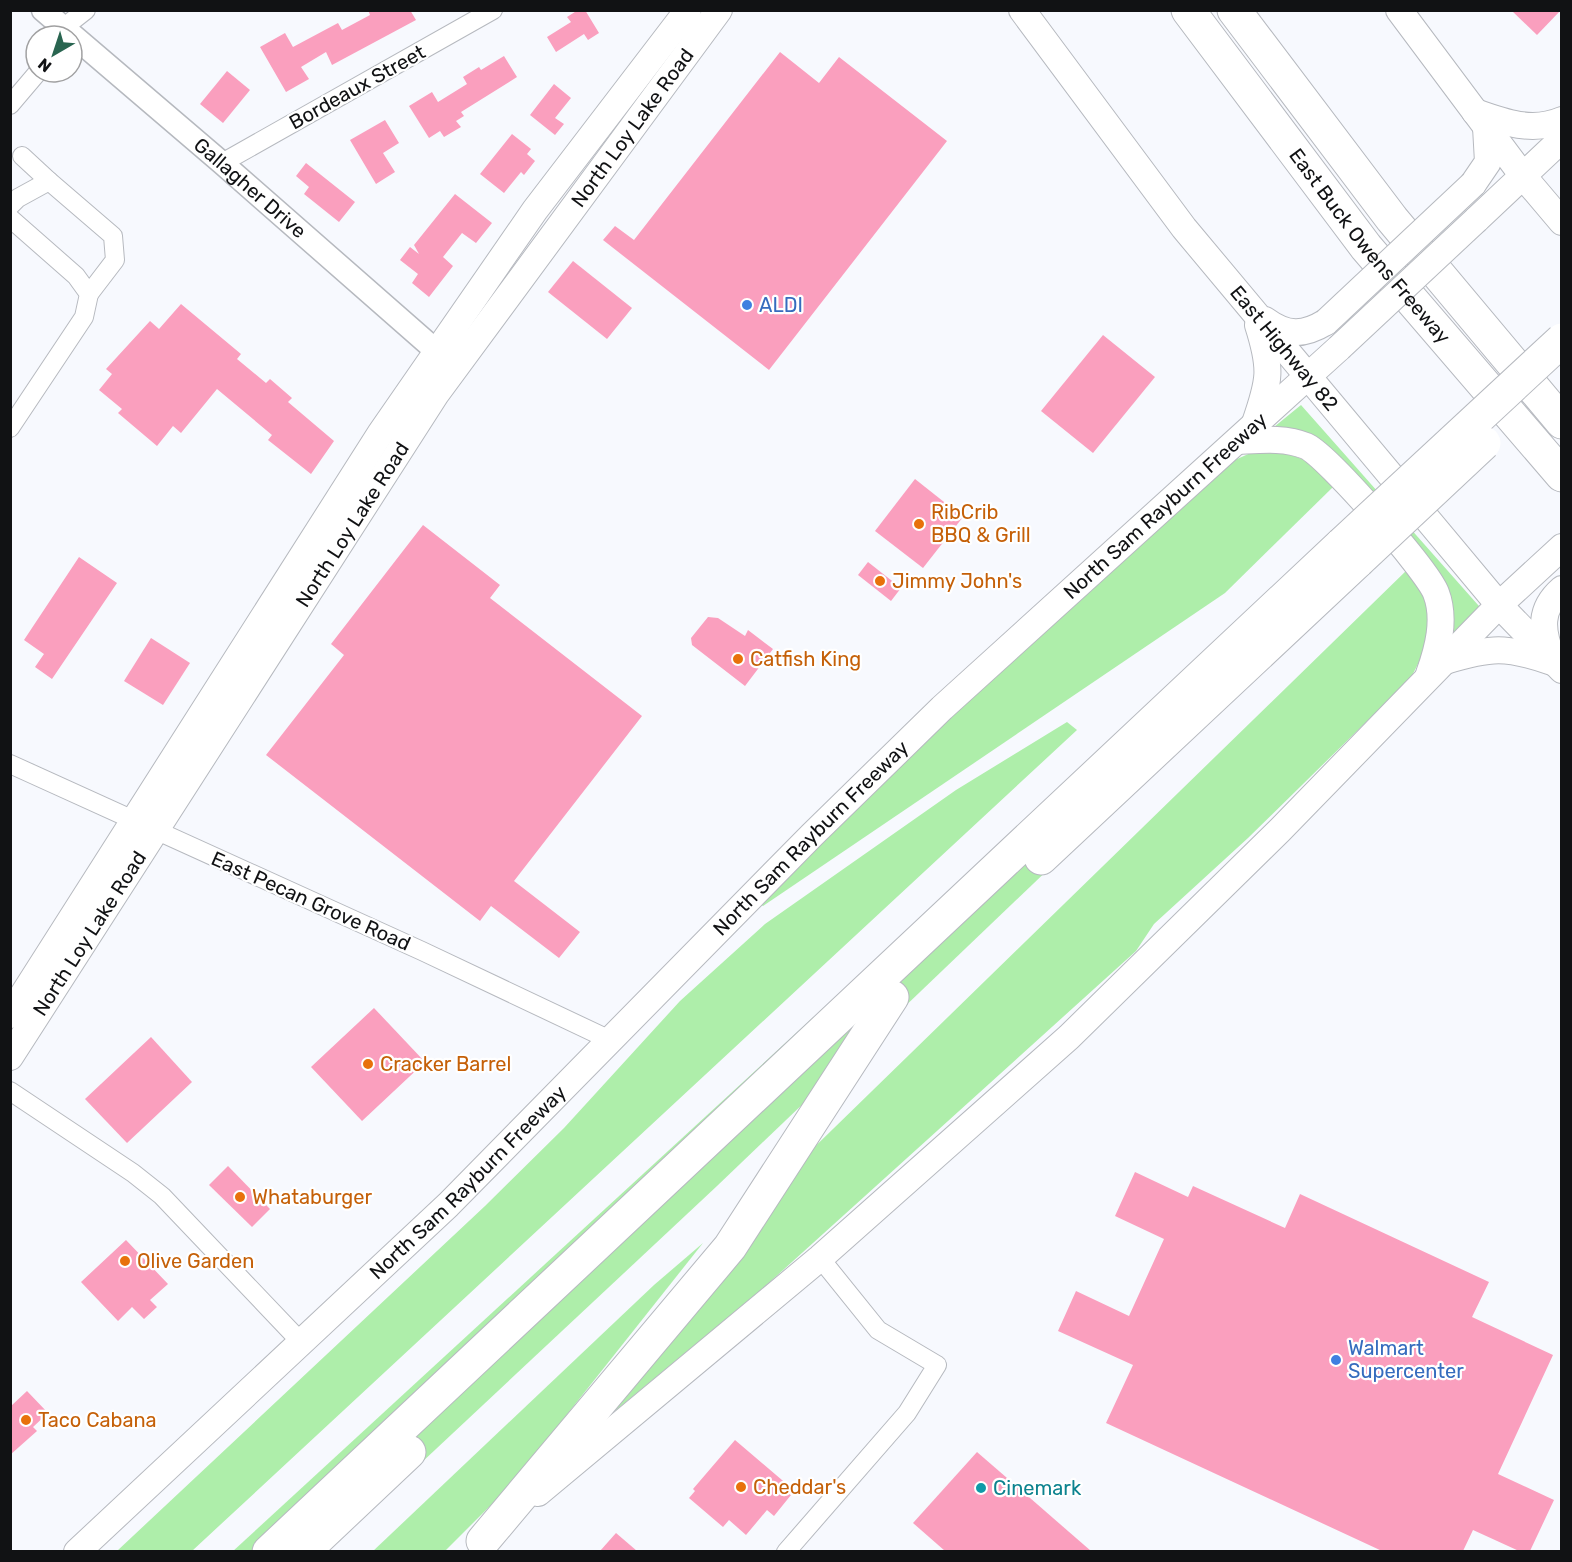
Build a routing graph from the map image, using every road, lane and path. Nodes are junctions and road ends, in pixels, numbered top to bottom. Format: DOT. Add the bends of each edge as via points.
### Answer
graph roads {
  1 [pos="43,10"];
  2 [pos="86,10"];
  3 [pos="492,10"];
  4 [pos="688,10"];
  5 [pos="719,10"];
  6 [pos="1022,10"];
  7 [pos="1188,10"];
  8 [pos="1234,10"];
  9 [pos="1399,10"];
  10 [pos="55,24"];
  11 [pos="71,24"];
  12 [pos="84,50"];
  13 [pos="28,84"];
  14 [pos="10,105"];
  15 [pos="1481,120"];
  16 [pos="1562,120"];
  17 [pos="1562,139"];
  18 [pos="22,156"];
  19 [pos="222,163"];
  20 [pos="1523,176"];
  21 [pos="49,181"];
  22 [pos="10,206"];
  23 [pos="10,218"];
  24 [pos="1562,222"];
  25 [pos="89,294"];
  26 [pos="1255,313"];
  27 [pos="1562,340"];
  28 [pos="446,360"];
  29 [pos="1562,370"];
  30 [pos="1307,378"];
  31 [pos="13,419"];
  32 [pos="1562,422"];
  33 [pos="1246,433"];
  34 [pos="1562,475"];
  35 [pos="1350,552"];
  36 [pos="1553,555"];
  37 [pos="1559,591"];
  38 [pos="1499,605"];
  39 [pos="1558,666"];
  40 [pos="1436,669"];
  41 [pos="10,764"];
  42 [pos="145,825"];
  43 [pos="892,997"];
  44 [pos="10,1015"];
  45 [pos="610,1040"];
  46 [pos="10,1057"];
  47 [pos="10,1091"];
  48 [pos="820,1258"];
  49 [pos="300,1341"];
  50 [pos="477,1546"];
  51 [pos="77,1551"];
  52 [pos="269,1551"];
  53 [pos="303,1551"];
  54 [pos="786,1551"];
  1 -- 10 [label="street, Gallagher Drive"];
  2 -- 11 [label="street"];
  3 -- 19 [label="street, Bordeaux Street"];
  4 -- 28 [label="main road, North Loy Lake Road" via="535,210"];
  5 -- 28 [label="main road, North Loy Lake Road"];
  6 -- 26 [label="main road, East Highway 82" via="1184,228"];
  7 -- 34 [label="highway, East Buck Owens Freeway" via="1366,247"];
  8 -- 32 [label="highway, East Buck Owens Freeway" via="1392,219"];
  9 -- 15 [label="main road"];
  12 -- 19 [label="street, Gallagher Drive"];
  13 -- 14 [label="street"];
  15 -- 16 [label="main road" via="1536,127"];
  15 -- 20 [label="main road"];
  15 -- 26 [label="main road, bridge" via="1488,162 1473,184 1326,322 1304,333 1290,333"];
  17 -- 20 [label="main road, North Sam Rayburn Freeway"];
  18 -- 21 [label="street"];
  19 -- 28 [label="street, Gallagher Drive"];
  20 -- 24 [label="main road"];
  20 -- 30 [label="main road, North Sam Rayburn Freeway, bridge"];
  21 -- 22 [label="street"];
  21 -- 25 [label="street" via="113,236 116,260"];
  23 -- 25 [label="street" via="76,276"];
  25 -- 31 [label="street" via="84,317"];
  26 -- 30 [label="main road, East Highway 82"];
  26 -- 33 [label="main road" via="1269,367 1268,386"];
  27 -- 35 [label="highway, bridge"];
  28 -- 42 [label="main road, North Loy Lake Road" via="380,434"];
  29 -- 35 [label="highway, bridge"];
  30 -- 33 [label="main road, North Sam Rayburn Freeway"];
  30 -- 38 [label="main road, East Highway 82"];
  33 -- 40 [label="main road" via="1308,446 1331,465 1423,572 1436,594 1441,621"];
  33 -- 45 [label="main road, North Sam Rayburn Freeway" via="942,708"];
  35 -- 43 [label="highway"];
  35 -- 52 [label="highway"];
  36 -- 38 [label="main road"];
  37 -- 39 [label="main road" via="1543,620 1545,642"];
  38 -- 39 [label="main road, East Highway 82"];
  38 -- 40 [label="main road"];
  39 -- 40 [label="main road" via="1521,651 1504,649 1478,651"];
  40 -- 48 [label="main road" via="1280,830 1069,1037"];
  41 -- 42 [label="street, East Pecan Grove Road"];
  42 -- 44 [label="main road, North Loy Lake Road"];
  42 -- 45 [label="street, East Pecan Grove Road"];
  42 -- 46 [label="main road, North Loy Lake Road"];
  43 -- 50 [label="highway" via="730,1247"];
  43 -- 53 [label="highway"];
  45 -- 49 [label="main road, North Sam Rayburn Freeway" via="448,1205"];
  47 -- 49 [label="street" via="162,1196"];
  48 -- 50 [label="main road"];
  48 -- 54 [label="street" via="878,1330 937,1365 907,1413"];
  49 -- 51 [label="main road, North Sam Rayburn Freeway"];
}
